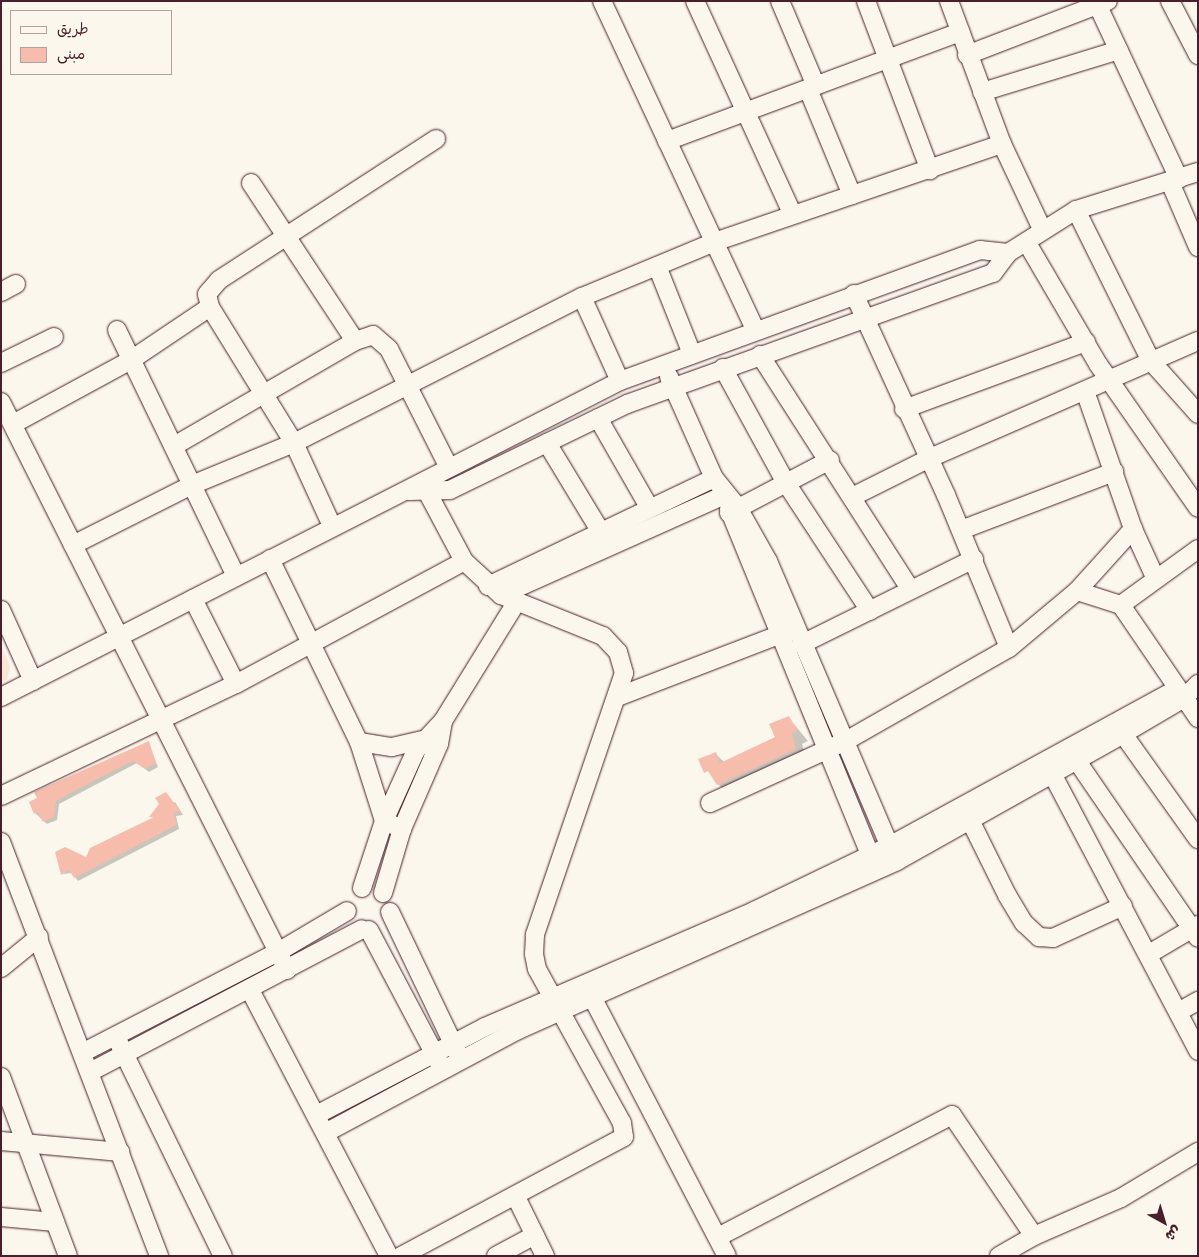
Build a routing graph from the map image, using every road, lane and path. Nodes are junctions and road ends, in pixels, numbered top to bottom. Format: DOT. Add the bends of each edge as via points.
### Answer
graph roads {
  1 [pos="694,1"];
  2 [pos="780,1"];
  3 [pos="866,1"];
  4 [pos="949,1"];
  5 [pos="1170,1"];
  6 [pos="608,3"];
  7 [pos="1104,4"];
  8 [pos="960,32"];
  9 [pos="1196,46"];
  10 [pos="1119,50"];
  11 [pos="967,55"];
  12 [pos="890,60"];
  13 [pos="812,88"];
  14 [pos="982,92"];
  15 [pos="746,112"];
  16 [pos="436,139"];
  17 [pos="667,141"];
  18 [pos="1002,144"];
  19 [pos="930,170"];
  20 [pos="1198,172"];
  21 [pos="1175,180"];
  22 [pos="251,183"];
  23 [pos="852,195"];
  24 [pos="1076,210"];
  25 [pos="793,215"];
  26 [pos="1042,229"];
  27 [pos="286,237"];
  28 [pos="717,241"];
  29 [pos="1027,242"];
  30 [pos="1198,246"];
  31 [pos="1008,253"];
  32 [pos="657,266"];
  33 [pos="854,294"];
  34 [pos="582,297"];
  35 [pos="210,307"];
  36 [pos="864,318"];
  37 [pos="755,329"];
  38 [pos="117,330"];
  39 [pos="54,337"];
  40 [pos="355,341"];
  41 [pos="1198,341"];
  42 [pos="1086,342"];
  43 [pos="692,354"];
  44 [pos="760,355"];
  45 [pos="132,360"];
  46 [pos="1151,361"];
  47 [pos="1,363"];
  48 [pos="663,365"];
  49 [pos="723,368"];
  50 [pos="1108,379"];
  51 [pos="620,381"];
  52 [pos="673,386"];
  53 [pos="408,387"];
  54 [pos="1085,391"];
  55 [pos="266,394"];
  56 [pos="1,402"];
  57 [pos="904,409"];
  58 [pos="1198,414"];
  59 [pos="598,418"];
  60 [pos="13,424"];
  61 [pos="294,443"];
  62 [pos="547,443"];
  63 [pos="174,446"];
  64 [pos="930,458"];
  65 [pos="830,460"];
  66 [pos="448,466"];
  67 [pos="1114,472"];
  68 [pos="714,478"];
  69 [pos="786,483"];
  70 [pos="192,485"];
  71 [pos="419,488"];
  72 [pos="852,497"];
  73 [pos="731,505"];
  74 [pos="649,507"];
  75 [pos="1198,508"];
  76 [pos="332,526"];
  77 [pos="1133,529"];
  78 [pos="599,530"];
  79 [pos="961,530"];
  80 [pos="73,545"];
  81 [pos="1198,550"];
  82 [pos="270,559"];
  83 [pos="974,560"];
  84 [pos="464,561"];
  85 [pos="236,576"];
  86 [pos="1155,577"];
  87 [pos="911,590"];
  88 [pos="1077,591"];
  89 [pos="502,595"];
  90 [pos="193,599"];
  91 [pos="1121,605"];
  92 [pos="1,610"];
  93 [pos="870,611"];
  94 [pos="777,635"];
  95 [pos="799,636"];
  96 [pos="118,637"];
  97 [pos="312,645"];
  98 [pos="1009,648"];
  99 [pos="34,681"];
  100 [pos="236,684"];
  101 [pos="1188,689"];
  102 [pos="1,697"];
  103 [pos="617,697"];
  104 [pos="1198,718"];
  105 [pos="164,720"];
  106 [pos="1123,734"];
  107 [pos="432,741"];
  108 [pos="359,742"];
  109 [pos="844,742"];
  110 [pos="826,750"];
  111 [pos="1077,761"];
  112 [pos="1049,768"];
  113 [pos="1,796"];
  114 [pos="710,804"];
  115 [pos="963,806"];
  116 [pos="384,821"];
  117 [pos="972,822"];
  118 [pos="402,829"];
  119 [pos="1198,839"];
  120 [pos="1,842"];
  121 [pos="893,854"];
  122 [pos="873,861"];
  123 [pos="362,888"];
  124 [pos="383,893"];
  125 [pos="1123,906"];
  126 [pos="347,911"];
  127 [pos="390,912"];
  128 [pos="366,930"];
  129 [pos="1196,931"];
  130 [pos="39,937"];
  131 [pos="278,952"];
  132 [pos="1149,954"];
  133 [pos="1,968"];
  134 [pos="287,970"];
  135 [pos="250,990"];
  136 [pos="553,995"];
  137 [pos="592,997"];
  138 [pos="1198,1001"];
  139 [pos="564,1010"];
  140 [pos="1178,1012"];
  141 [pos="116,1036"];
  142 [pos="452,1043"];
  143 [pos="1198,1051"];
  144 [pos="84,1052"];
  145 [pos="433,1052"];
  146 [pos="124,1054"];
  147 [pos="462,1062"];
  148 [pos="444,1071"];
  149 [pos="90,1072"];
  150 [pos="1,1077"];
  151 [pos="318,1114"];
  152 [pos="327,1132"];
  153 [pos="1,1141"];
  154 [pos="27,1145"];
  155 [pos="120,1152"];
  156 [pos="1198,1152"];
  157 [pos="516,1197"];
  158 [pos="1,1217"];
  159 [pos="55,1222"];
  160 [pos="535,1235"];
  161 [pos="1034,1236"];
  162 [pos="718,1237"];
  163 [pos="68,1256"];
  164 [pos="159,1256"];
  165 [pos="223,1256"];
  166 [pos="389,1256"];
  167 [pos="402,1256"];
  168 [pos="496,1256"];
  169 [pos="545,1256"];
  170 [pos="728,1256"];
  171 [pos="999,1256"];
  1 -- 15 [label="street"];
  2 -- 13 [label="street"];
  3 -- 12 [label="street"];
  4 -- 8 [label="street"];
  5 -- 9 [label="street"];
  6 -- 17 [label="street"];
  7 -- 10 [label="street"];
  7 -- 11 [label="street"];
  8 -- 11 [label="street"];
  8 -- 12 [label="street"];
  10 -- 14 [label="street"];
  10 -- 21 [label="street"];
  11 -- 14 [label="street"];
  12 -- 13 [label="street"];
  12 -- 19 [label="street"];
  13 -- 15 [label="street"];
  13 -- 23 [label="street"];
  14 -- 18 [label="street"];
  15 -- 17 [label="street"];
  15 -- 25 [label="street"];
  16 -- 27 [label="street"];
  17 -- 28 [label="street"];
  18 -- 19 [label="street"];
  18 -- 26 [label="street"];
  19 -- 23 [label="street"];
  20 -- 21 [label="street"];
  21 -- 24 [label="street"];
  21 -- 30 [label="street"];
  22 -- 27 [label="street"];
  23 -- 25 [label="street"];
  24 -- 26 [label="street"];
  24 -- 46 [label="street"];
  25 -- 28 [label="street"];
  26 -- 29 [label="street"];
  27 -- 35 [label="street" via="213,285 207,294"];
  27 -- 40 [label="street"];
  28 -- 32 [label="street"];
  28 -- 37 [label="street"];
  29 -- 31 [label="street"];
  29 -- 42 [label="street"];
  31 -- 33 [label="street" via="980,250"];
  31 -- 36 [label="street" via="993,273"];
  32 -- 34 [label="street"];
  32 -- 43 [label="street"];
  33 -- 36 [label="street"];
  33 -- 37 [label="street"];
  34 -- 51 [label="street"];
  34 -- 53 [label="street"];
  35 -- 45 [label="street"];
  35 -- 55 [label="street"];
  36 -- 44 [label="street"];
  36 -- 57 [label="street"];
  37 -- 43 [label="street"];
  38 -- 45 [label="street"];
  39 -- 47 [label="street"];
  40 -- 53 [label="street" via="367,335 382,338"];
  40 -- 55 [label="street"];
  41 -- 46 [label="street"];
  42 -- 50 [label="street"];
  42 -- 57 [label="street"];
  43 -- 48 [label="street"];
  44 -- 49 [label="street"];
  44 -- 65 [label="street"];
  45 -- 60 [label="street"];
  45 -- 63 [label="street"];
  46 -- 50 [label="street"];
  46 -- 58 [label="street"];
  48 -- 51 [label="street"];
  48 -- 52 [label="street"];
  49 -- 52 [label="street"];
  49 -- 69 [label="street"];
  50 -- 54 [label="street"];
  50 -- 75 [label="street"];
  51 -- 66 [label="street"];
  52 -- 59 [label="street"];
  52 -- 68 [label="street"];
  53 -- 61 [label="street"];
  53 -- 66 [label="street"];
  54 -- 64 [label="street"];
  54 -- 67 [label="street"];
  55 -- 61 [label="street"];
  55 -- 63 [label="street"];
  56 -- 60 [label="street"];
  57 -- 64 [label="street"];
  59 -- 62 [label="street"];
  59 -- 74 [label="street"];
  60 -- 80 [label="street"];
  61 -- 70 [label="street"];
  61 -- 76 [label="street"];
  62 -- 71 [label="street" via="450,490"];
  62 -- 78 [label="street"];
  63 -- 70 [label="street"];
  64 -- 72 [label="street"];
  64 -- 79 [label="street"];
  65 -- 69 [label="street"];
  65 -- 72 [label="street"];
  66 -- 71 [label="street"];
  67 -- 77 [label="street"];
  67 -- 79 [label="street"];
  68 -- 73 [label="street"];
  68 -- 74 [label="street"];
  69 -- 73 [label="street"];
  69 -- 93 [label="street"];
  70 -- 80 [label="street"];
  70 -- 85 [label="street"];
  71 -- 76 [label="street"];
  71 -- 84 [label="street"];
  72 -- 87 [label="street"];
  73 -- 89 [label="street"];
  73 -- 94 [label="street"];
  73 -- 95 [label="street"];
  74 -- 78 [label="street"];
  76 -- 82 [label="street"];
  77 -- 86 [label="street"];
  77 -- 88 [label="street"];
  78 -- 89 [label="street"];
  79 -- 83 [label="street"];
  80 -- 96 [label="street"];
  81 -- 86 [label="street"];
  82 -- 85 [label="street"];
  82 -- 97 [label="street"];
  83 -- 87 [label="street"];
  83 -- 98 [label="street"];
  84 -- 89 [label="street"];
  84 -- 97 [label="street"];
  85 -- 90 [label="street"];
  86 -- 91 [label="street"];
  87 -- 93 [label="street"];
  88 -- 91 [label="street"];
  88 -- 98 [label="street"];
  89 -- 103 [label="street" via="603,636 618,652 624,673"];
  89 -- 107 [label="street"];
  90 -- 96 [label="street"];
  90 -- 100 [label="street"];
  91 -- 101 [label="street"];
  92 -- 99 [label="street"];
  93 -- 95 [label="street"];
  94 -- 95 [label="street"];
  94 -- 103 [label="street"];
  94 -- 110 [label="street"];
  95 -- 109 [label="street"];
  96 -- 99 [label="street"];
  96 -- 105 [label="street"];
  97 -- 100 [label="street"];
  97 -- 108 [label="street"];
  98 -- 109 [label="street"];
  99 -- 102 [label="street"];
  100 -- 105 [label="street"];
  101 -- 104 [label="street"];
  101 -- 106 [label="street"];
  101 -- 112 [label="street"];
  103 -- 136 [label="street" via="535,935 537,969"];
  105 -- 113 [label="street"];
  105 -- 131 [label="street"];
  106 -- 111 [label="street"];
  106 -- 119 [label="street"];
  107 -- 108 [label="street" via="392,747"];
  107 -- 116 [label="street"];
  107 -- 118 [label="street"];
  108 -- 116 [label="street"];
  109 -- 110 [label="street"];
  109 -- 121 [label="street"];
  110 -- 114 [label="street"];
  110 -- 122 [label="street"];
  111 -- 112 [label="street"];
  111 -- 129 [label="street"];
  112 -- 115 [label="street"];
  112 -- 117 [label="street"];
  112 -- 125 [label="street"];
  115 -- 117 [label="street"];
  115 -- 121 [label="street"];
  116 -- 118 [label="street"];
  116 -- 123 [label="street"];
  117 -- 121 [label="street"];
  117 -- 125 [label="street" via="1007,895 1024,923 1039,937 1052,938"];
  118 -- 124 [label="street"];
  120 -- 130 [label="street"];
  121 -- 122 [label="street"];
  122 -- 136 [label="street"];
  122 -- 137 [label="street"];
  123 -- 124 [label="street"];
  123 -- 126 [label="street" via="351,897"];
  124 -- 127 [label="street"];
  125 -- 132 [label="street"];
  126 -- 128 [label="street"];
  126 -- 131 [label="street"];
  127 -- 128 [label="street" via="382,925"];
  127 -- 142 [label="street"];
  128 -- 134 [label="street"];
  128 -- 145 [label="street"];
  129 -- 132 [label="street"];
  130 -- 133 [label="street"];
  130 -- 144 [label="street"];
  131 -- 134 [label="street"];
  131 -- 141 [label="street"];
  132 -- 140 [label="street"];
  134 -- 135 [label="street"];
  135 -- 146 [label="street"];
  135 -- 151 [label="street"];
  136 -- 139 [label="street"];
  136 -- 142 [label="street"];
  137 -- 139 [label="street"];
  137 -- 162 [label="street"];
  138 -- 140 [label="street"];
  139 -- 147 [label="street"];
  139 -- 157 [label="street" via="622,1124 624,1138"];
  140 -- 143 [label="street"];
  141 -- 144 [label="street"];
  141 -- 146 [label="street"];
  142 -- 145 [label="street"];
  142 -- 147 [label="street"];
  144 -- 149 [label="street"];
  145 -- 148 [label="street"];
  145 -- 151 [label="street"];
  146 -- 149 [label="street"];
  146 -- 165 [label="street"];
  147 -- 148 [label="street"];
  148 -- 152 [label="street"];
  149 -- 155 [label="street"];
  150 -- 154 [label="street"];
  151 -- 152 [label="street"];
  152 -- 166 [label="street"];
  153 -- 154 [label="street"];
  154 -- 155 [label="street"];
  154 -- 159 [label="street"];
  155 -- 164 [label="street"];
  156 -- 161 [label="street" via="1121,1198"];
  157 -- 160 [label="street"];
  157 -- 167 [label="street"];
  158 -- 159 [label="street"];
  159 -- 163 [label="street"];
  160 -- 168 [label="street"];
  160 -- 169 [label="street"];
  161 -- 162 [label="street" via="952,1115"];
  161 -- 171 [label="street"];
  162 -- 170 [label="street"];
}
